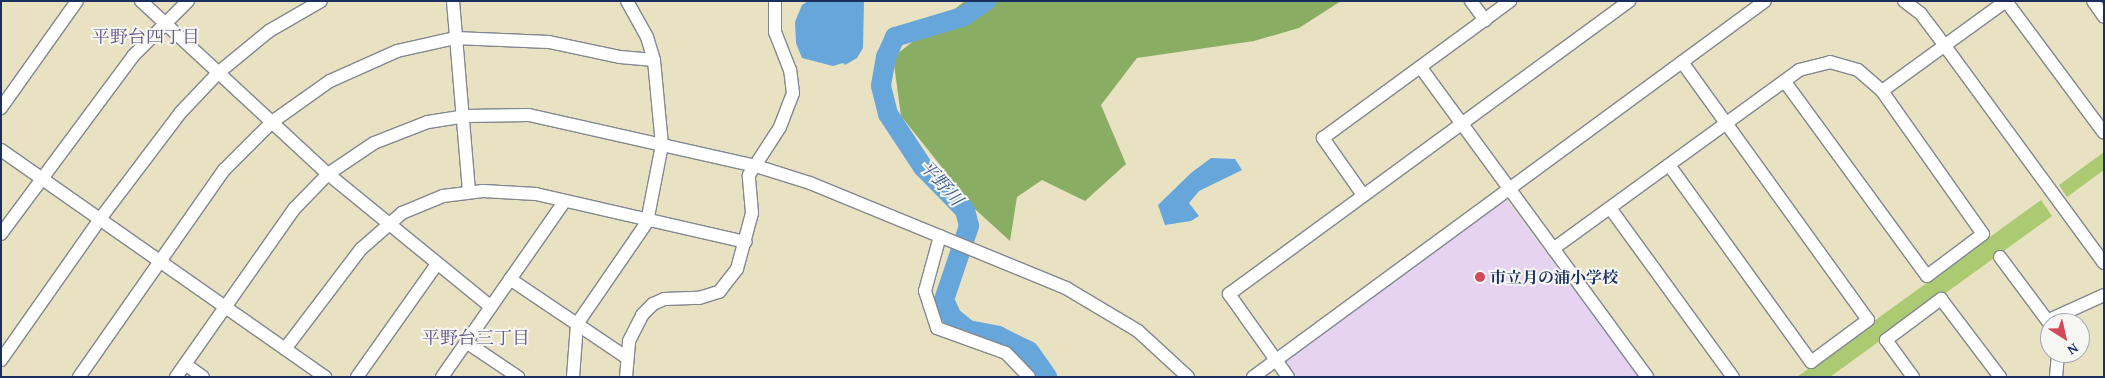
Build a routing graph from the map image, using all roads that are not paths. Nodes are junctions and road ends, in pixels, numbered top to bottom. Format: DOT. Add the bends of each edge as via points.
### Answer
graph roads {
  1 [pos="77,1"];
  2 [pos="142,1"];
  3 [pos="188,1"];
  4 [pos="320,1"];
  5 [pos="453,1"];
  6 [pos="627,1"];
  7 [pos="775,1"];
  8 [pos="1471,1"];
  9 [pos="1510,1"];
  10 [pos="1629,1"];
  11 [pos="1764,1"];
  12 [pos="1904,1"];
  13 [pos="2006,1"];
  14 [pos="2092,1"];
  15 [pos="2104,16"];
  16 [pos="1485,20"];
  17 [pos="166,24"];
  18 [pos="455,38"];
  19 [pos="1945,46"];
  20 [pos="654,60"];
  21 [pos="1682,62"];
  22 [pos="1421,68"];
  23 [pos="218,73"];
  24 [pos="1785,82"];
  25 [pos="1882,92"];
  26 [pos="1,108"];
  27 [pos="464,116"];
  28 [pos="272,122"];
  29 [pos="1461,123"];
  30 [pos="1726,124"];
  31 [pos="2104,133"];
  32 [pos="662,145"];
  33 [pos="1,150"];
  34 [pos="1669,165"];
  35 [pos="756,166"];
  36 [pos="328,174"];
  37 [pos="40,178"];
  38 [pos="1508,187"];
  39 [pos="469,192"];
  40 [pos="1363,194"];
  41 [pos="564,202"];
  42 [pos="1610,208"];
  43 [pos="100,219"];
  44 [pos="647,222"];
  45 [pos="388,223"];
  46 [pos="1,234"];
  47 [pos="940,236"];
  48 [pos="746,242"];
  49 [pos="1554,249"];
  50 [pos="2000,257"];
  51 [pos="160,262"];
  52 [pos="2104,263"];
  53 [pos="437,264"];
  54 [pos="510,279"];
  55 [pos="2104,295"];
  56 [pos="225,307"];
  57 [pos="491,307"];
  58 [pos="2042,313"];
  59 [pos="2067,313"];
  60 [pos="577,324"];
  61 [pos="466,342"];
  62 [pos="285,349"];
  63 [pos="628,358"];
  64 [pos="1,360"];
  65 [pos="1276,360"];
  66 [pos="2057,363"];
  67 [pos="185,364"];
  68 [pos="79,377"];
  69 [pos="176,377"];
  70 [pos="203,377"];
  71 [pos="325,377"];
  72 [pos="357,377"];
  73 [pos="442,377"];
  74 [pos="518,377"];
  75 [pos="573,377"];
  76 [pos="626,377"];
  77 [pos="1029,377"];
  78 [pos="1188,377"];
  79 [pos="1253,377"];
  80 [pos="1288,377"];
  81 [pos="1647,377"];
  82 [pos="1733,377"];
  83 [pos="1913,377"];
  84 [pos="2000,377"];
  85 [pos="2056,377"];
  1 -- 26 [label="street"];
  2 -- 17 [label="street"];
  3 -- 17 [label="street"];
  4 -- 23 [label="street" via="269,31"];
  5 -- 18 [label="street"];
  6 -- 20 [label="street" via="648,37"];
  7 -- 35 [label="street" via="775,32 790,70 794,93 784,121"];
  8 -- 16 [label="street"];
  9 -- 16 [label="street"];
  10 -- 29 [label="street"];
  11 -- 21 [label="street"];
  12 -- 19 [label="street" via="1921,14"];
  13 -- 19 [label="street"];
  13 -- 31 [label="street"];
  14 -- 15 [label="street"];
  16 -- 22 [label="street"];
  17 -- 23 [label="street"];
  17 -- 37 [label="street" via="133,56"];
  18 -- 20 [label="street" via="548,42 620,57"];
  18 -- 27 [label="street"];
  18 -- 28 [label="street" via="397,52 330,81"];
  19 -- 25 [label="street"];
  19 -- 52 [label="street"];
  20 -- 32 [label="street"];
  21 -- 30 [label="street"];
  21 -- 38 [label="street"];
  22 -- 29 [label="street"];
  22 -- 40 [label="street" via="1323,138"];
  23 -- 28 [label="street"];
  23 -- 43 [label="street" via="181,112"];
  24 -- 25 [label="street" via="1799,70 1830,62 1858,70"];
  24 -- 25 [label="street" via="1926,276 1983,234"];
  24 -- 30 [label="street"];
  27 -- 32 [label="street" via="529,115"];
  27 -- 36 [label="street" via="428,122 374,143"];
  27 -- 39 [label="street"];
  28 -- 36 [label="street"];
  28 -- 51 [label="street" via="224,170"];
  29 -- 38 [label="street"];
  29 -- 40 [label="street"];
  30 -- 34 [label="street"];
  30 -- 34 [label="street" via="1868,320 1811,362"];
  32 -- 35 [label="street"];
  32 -- 44 [label="street"];
  33 -- 37 [label="street"];
  34 -- 42 [label="street"];
  35 -- 47 [label="street" via="810,183"];
  35 -- 48 [label="street" via="749,175 752,213"];
  36 -- 45 [label="street"];
  36 -- 56 [label="street" via="294,209"];
  37 -- 43 [label="street"];
  37 -- 46 [label="street"];
  38 -- 49 [label="street"];
  38 -- 65 [label="street"];
  39 -- 41 [label="street" via="504,191"];
  39 -- 45 [label="street" via="424,202"];
  40 -- 65 [label="street" via="1229,294"];
  41 -- 44 [label="street"];
  41 -- 54 [label="street"];
  42 -- 49 [label="street"];
  42 -- 82 [label="street"];
  43 -- 51 [label="street"];
  43 -- 64 [label="street"];
  44 -- 48 [label="street"];
  44 -- 60 [label="street"];
  45 -- 53 [label="street"];
  45 -- 62 [label="street" via="361,249"];
  47 -- 77 [label="street" via="926,291 937,328 1006,353"];
  47 -- 78 [label="street" via="1066,288 1138,331"];
  48 -- 63 [label="street" via="737,269 719,292 653,304 642,316 629,341"];
  49 -- 81 [label="street"];
  50 -- 58 [label="street"];
  51 -- 56 [label="street"];
  51 -- 68 [label="street"];
  53 -- 57 [label="street"];
  53 -- 72 [label="street"];
  54 -- 57 [label="street"];
  54 -- 60 [label="street"];
  55 -- 59 [label="street"];
  56 -- 62 [label="street"];
  56 -- 67 [label="street"];
  57 -- 61 [label="street"];
  60 -- 63 [label="street"];
  60 -- 75 [label="street"];
  61 -- 73 [label="street"];
  61 -- 74 [label="street"];
  62 -- 71 [label="street"];
  63 -- 76 [label="street"];
  65 -- 79 [label="street"];
  65 -- 80 [label="street"];
  66 -- 85 [label="street"];
  67 -- 69 [label="street"];
  67 -- 70 [label="street"];
  83 -- 84 [label="street" via="1886,340 1941,299"];
}
